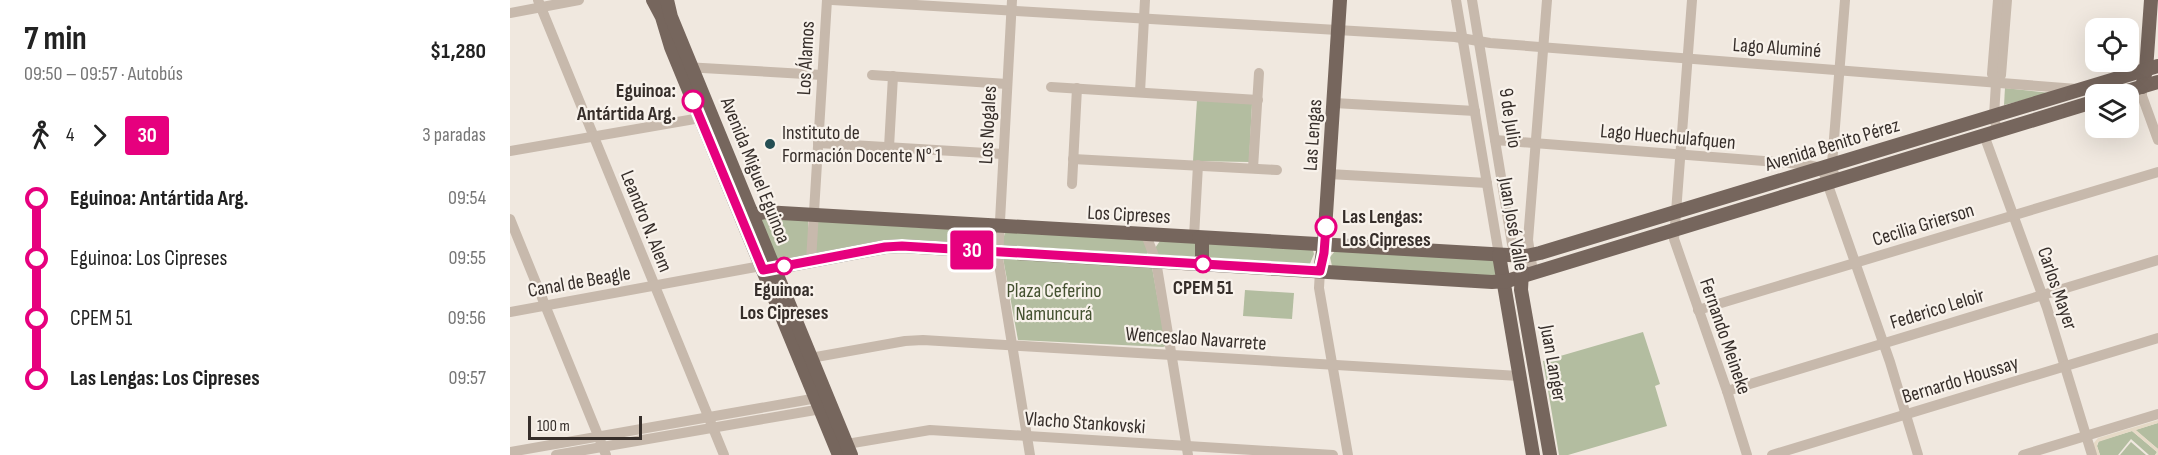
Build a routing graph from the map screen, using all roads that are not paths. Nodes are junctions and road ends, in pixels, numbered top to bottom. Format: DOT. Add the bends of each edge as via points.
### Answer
graph roads {
  1 [pos="579,0"];
  2 [pos="654,0"];
  3 [pos="667,0"];
  4 [pos="827,0"];
  5 [pos="832,0"];
  6 [pos="1145,0"];
  7 [pos="1340,0"];
  8 [pos="1456,0"];
  9 [pos="1472,0"];
  10 [pos="1547,0"];
  11 [pos="1692,0"];
  12 [pos="1845,0"];
  13 [pos="1998,0"];
  14 [pos="2007,0"];
  15 [pos="2151,0"];
  16 [pos="540,4"];
  17 [pos="1012,5"];
  18 [pos="510,13"];
  19 [pos="1144,19"];
  20 [pos="1338,31"];
  21 [pos="1471,40"];
  22 [pos="1543,47"];
  23 [pos="1687,58"];
  24 [pos="686,67"];
  25 [pos="1840,70"];
  26 [pos="1259,73"];
  27 [pos="822,75"];
  28 [pos="872,75"];
  29 [pos="893,76"];
  30 [pos="2153,79"];
  31 [pos="1996,82"];
  32 [pos="1007,84"];
  33 [pos="2139,85"];
  34 [pos="1051,87"];
  35 [pos="1077,88"];
  36 [pos="2081,89"];
  37 [pos="1140,92"];
  38 [pos="1257,100"];
  39 [pos="1334,103"];
  40 [pos="2085,104"];
  41 [pos="1475,111"];
  42 [pos="1994,116"];
  43 [pos="706,117"];
  44 [pos="1990,133"];
  45 [pos="594,137"];
  46 [pos="1495,140"];
  47 [pos="2158,140"];
  48 [pos="818,143"];
  49 [pos="1535,143"];
  50 [pos="889,147"];
  51 [pos="510,151"];
  52 [pos="1003,154"];
  53 [pos="1680,155"];
  54 [pos="1073,159"];
  55 [pos="1198,165"];
  56 [pos="1827,166"];
  57 [pos="1253,168"];
  58 [pos="1277,170"];
  59 [pos="2158,172"];
  60 [pos="1329,174"];
  61 [pos="1831,181"];
  62 [pos="1487,183"];
  63 [pos="1072,184"];
  64 [pos="1675,212"];
  65 [pos="814,215"];
  66 [pos="2013,215"];
  67 [pos="747,217"];
  68 [pos="510,219"];
  69 [pos="999,226"];
  70 [pos="1674,229"];
  71 [pos="1510,234"];
  72 [pos="1146,235"];
  73 [pos="1528,235"];
  74 [pos="1196,238"];
  75 [pos="1324,245"];
  76 [pos="998,252"];
  77 [pos="1499,255"];
  78 [pos="1522,255"];
  79 [pos="2158,260"];
  80 [pos="811,261"];
  81 [pos="1156,261"];
  82 [pos="1855,263"];
  83 [pos="1197,264"];
  84 [pos="766,268"];
  85 [pos="1320,271"];
  86 [pos="1527,274"];
  87 [pos="1503,282"];
  88 [pos="654,285"];
  89 [pos="2043,295"];
  90 [pos="545,305"];
  91 [pos="1698,310"];
  92 [pos="510,312"];
  93 [pos="2158,338"];
  94 [pos="1883,343"];
  95 [pos="1012,345"];
  96 [pos="1172,355"];
  97 [pos="805,358"];
  98 [pos="1332,365"];
  99 [pos="2065,366"];
  100 [pos="1519,376"];
  101 [pos="1727,391"];
  102 [pos="824,403"];
  103 [pos="1906,414"];
  104 [pos="2158,414"];
  105 [pos="711,423"];
  106 [pos="1026,436"];
  107 [pos="2086,436"];
  108 [pos="602,446"];
  109 [pos="843,450"];
  110 [pos="1187,450"];
  111 [pos="510,452"];
  112 [pos="556,455"];
  113 [pos="724,455"];
  114 [pos="1030,455"];
  115 [pos="1333,455"];
  116 [pos="1348,455"];
  117 [pos="1533,455"];
  118 [pos="1550,455"];
  119 [pos="1747,455"];
  120 [pos="1772,455"];
  121 [pos="1918,455"];
  122 [pos="2023,455"];
  123 [pos="2092,455"];
  1 -- 16 [label="street"];
  2 -- 24 [label="main road, Avenida Miguel Eguinoa"];
  3 -- 24 [label="main road, Avenida Miguel Eguinoa"];
  4 -- 27 [label="street, Los Álamos"];
  5 -- 17 [label="street, Lago Aluminé"];
  6 -- 19 [label="street"];
  7 -- 20 [label="main road, Las Lengas"];
  8 -- 21 [label="street, Juan José Valle"];
  9 -- 21 [label="street, 9 de Julio"];
  10 -- 22 [label="street"];
  11 -- 23 [label="street, Fernando Meineke"];
  12 -- 25 [label="street"];
  13 -- 31 [label="street" via="1992,74"];
  14 -- 31 [label="street" via="2001,75"];
  15 -- 30 [label="main road"];
  16 -- 18 [label="street"];
  16 -- 45 [label="street, Leandro N. Alem"];
  17 -- 19 [label="street, Lago Aluminé"];
  17 -- 32 [label="street, Los Nogales"];
  19 -- 20 [label="street, Lago Aluminé"];
  19 -- 37 [label="street"];
  20 -- 21 [label="street, Lago Aluminé"];
  20 -- 39 [label="main road, Las Lengas"];
  21 -- 22 [label="street, Lago Aluminé"];
  21 -- 41 [label="street, Juan José Valle"];
  21 -- 46 [label="street, 9 de Julio"];
  22 -- 23 [label="street, Lago Aluminé"];
  22 -- 49 [label="street"];
  23 -- 25 [label="street, Lago Aluminé"];
  23 -- 53 [label="street, Fernando Meineke"];
  24 -- 27 [label="street"];
  24 -- 43 [label="main road, Avenida Miguel Eguinoa"];
  25 -- 31 [label="street, Lago Aluminé"];
  25 -- 56 [label="street"];
  26 -- 38 [label="street"];
  27 -- 48 [label="street, Los Álamos"];
  28 -- 29 [label="street"];
  29 -- 32 [label="street"];
  29 -- 50 [label="street"];
  30 -- 33 [label="main road"];
  30 -- 36 [label="main road, Avenida Benito Pérez"];
  30 -- 47 [label="street" via="2142,96"];
  31 -- 36 [label="street, Lago Aluminé"];
  31 -- 42 [label="street, Carlos Mayer"];
  32 -- 52 [label="street, Los Nogales"];
  34 -- 35 [label="street"];
  35 -- 37 [label="street"];
  35 -- 54 [label="street"];
  36 -- 42 [label="main road, Avenida Benito Pérez"];
  37 -- 38 [label="street"];
  38 -- 57 [label="street"];
  39 -- 41 [label="street"];
  39 -- 60 [label="main road, Las Lengas"];
  40 -- 44 [label="main road, Avenida Benito Pérez"];
  41 -- 62 [label="street, Juan José Valle"];
  42 -- 44 [label="street, Carlos Mayer"];
  42 -- 56 [label="main road, Avenida Benito Pérez"];
  43 -- 45 [label="street"];
  43 -- 67 [label="main road, Avenida Miguel Eguinoa"];
  44 -- 61 [label="main road, Avenida Benito Pérez"];
  44 -- 66 [label="street, Carlos Mayer"];
  45 -- 51 [label="street"];
  45 -- 88 [label="street, Leandro N. Alem"];
  46 -- 49 [label="street, Lago Huechulafquen"];
  46 -- 71 [label="street, 9 de Julio"];
  48 -- 50 [label="street"];
  48 -- 65 [label="street, Los Álamos"];
  49 -- 53 [label="street, Lago Huechulafquen"];
  49 -- 73 [label="street"];
  50 -- 52 [label="street"];
  52 -- 69 [label="street, Los Nogales"];
  53 -- 56 [label="street, Lago Huechulafquen"];
  53 -- 64 [label="street, Fernando Meineke"];
  54 -- 55 [label="street"];
  54 -- 63 [label="street"];
  55 -- 57 [label="street"];
  55 -- 74 [label="street"];
  56 -- 61 [label="street"];
  56 -- 64 [label="main road, Avenida Benito Pérez"];
  57 -- 58 [label="street"];
  59 -- 66 [label="street, Cecilia Grierson"];
  60 -- 62 [label="street"];
  60 -- 75 [label="main road, Las Lengas"];
  61 -- 70 [label="main road, Avenida Benito Pérez"];
  61 -- 82 [label="street"];
  62 -- 77 [label="street, Juan José Valle"];
  64 -- 70 [label="street, Fernando Meineke"];
  64 -- 78 [label="main road, Avenida Benito Pérez"];
  65 -- 67 [label="main road, Los Cipreses" via="764,212"];
  65 -- 69 [label="main road, Los Cipreses"];
  65 -- 80 [label="street, Los Álamos"];
  66 -- 82 [label="street, Cecilia Grierson"];
  66 -- 89 [label="street, Carlos Mayer"];
  67 -- 84 [label="main road, Avenida Miguel Eguinoa"];
  68 -- 90 [label="street"];
  69 -- 72 [label="main road, Los Cipreses"];
  69 -- 76 [label="street, Los Nogales"];
  70 -- 86 [label="main road, Avenida Benito Pérez"];
  70 -- 91 [label="street, Fernando Meineke" via="1675,244"];
  71 -- 73 [label="street" via="1517,239"];
  71 -- 78 [label="street, 9 de Julio"];
  72 -- 74 [label="main road, Los Cipreses"];
  72 -- 81 [label="street"];
  73 -- 78 [label="street"];
  74 -- 75 [label="main road, Los Cipreses"];
  74 -- 83 [label="main road" via="1203,244 1202,260"];
  75 -- 77 [label="main road, Los Cipreses"];
  75 -- 85 [label="main road, Las Lengas"];
  76 -- 80 [label="main road" via="893,246"];
  76 -- 81 [label="main road"];
  76 -- 95 [label="street, Los Nogales"];
  77 -- 78 [label="main road, Los Cipreses"];
  77 -- 87 [label="main road, Juan José Valle"];
  78 -- 86 [label="main road, 9 de Julio" via="1521,265"];
  79 -- 89 [label="street, Federico Leloir"];
  80 -- 84 [label="main road"];
  81 -- 83 [label="main road"];
  81 -- 96 [label="street"];
  82 -- 91 [label="street, Cecilia Grierson"];
  82 -- 94 [label="street"];
  83 -- 85 [label="main road"];
  84 -- 88 [label="street, Canal de Beagle"];
  84 -- 97 [label="main road, Avenida Miguel Eguinoa"];
  85 -- 87 [label="main road"];
  85 -- 98 [label="street" via="1319,288"];
  86 -- 87 [label="main road, Avenida Benito Pérez"];
  86 -- 118 [label="main road, Juan Langer" via="1521,286"];
  87 -- 100 [label="main road, Juan José Valle"];
  88 -- 90 [label="street, Canal de Beagle"];
  88 -- 105 [label="street, Leandro N. Alem"];
  89 -- 94 [label="street, Federico Leloir"];
  89 -- 99 [label="street, Carlos Mayer"];
  90 -- 92 [label="street, Canal de Beagle"];
  90 -- 108 [label="street"];
  91 -- 101 [label="street, Fernando Meineke"];
  93 -- 99 [label="street, Bernardo Houssay"];
  94 -- 101 [label="street, Federico Leloir"];
  94 -- 103 [label="street"];
  95 -- 96 [label="street, Wenceslao Navarrete"];
  95 -- 97 [label="street, Wenceslao Navarrete" via="914,340"];
  95 -- 106 [label="street, Los Nogales"];
  96 -- 98 [label="street, Wenceslao Navarrete"];
  96 -- 110 [label="street"];
  97 -- 102 [label="main road, Avenida Miguel Eguinoa"];
  98 -- 100 [label="street, Wenceslao Navarrete"];
  98 -- 116 [label="street"];
  99 -- 103 [label="street, Bernardo Houssay"];
  99 -- 107 [label="street, Carlos Mayer"];
  100 -- 117 [label="main road, Juan José Valle"];
  101 -- 119 [label="street, Fernando Meineke"];
  102 -- 105 [label="street"];
  102 -- 109 [label="main road, Avenida Miguel Eguinoa"];
  103 -- 120 [label="street, Bernardo Houssay"];
  103 -- 121 [label="street"];
  104 -- 107 [label="street"];
  105 -- 108 [label="street"];
  105 -- 113 [label="street, Leandro N. Alem"];
  106 -- 109 [label="street, Vlacho Stankovski" via="930,430"];
  106 -- 110 [label="street, Vlacho Stankovski"];
  106 -- 114 [label="street, Los Nogales"];
  107 -- 122 [label="street"];
  107 -- 123 [label="street, Carlos Mayer"];
  108 -- 111 [label="street"];
  108 -- 112 [label="street"];
  110 -- 115 [label="street, Vlacho Stankovski"];
}
